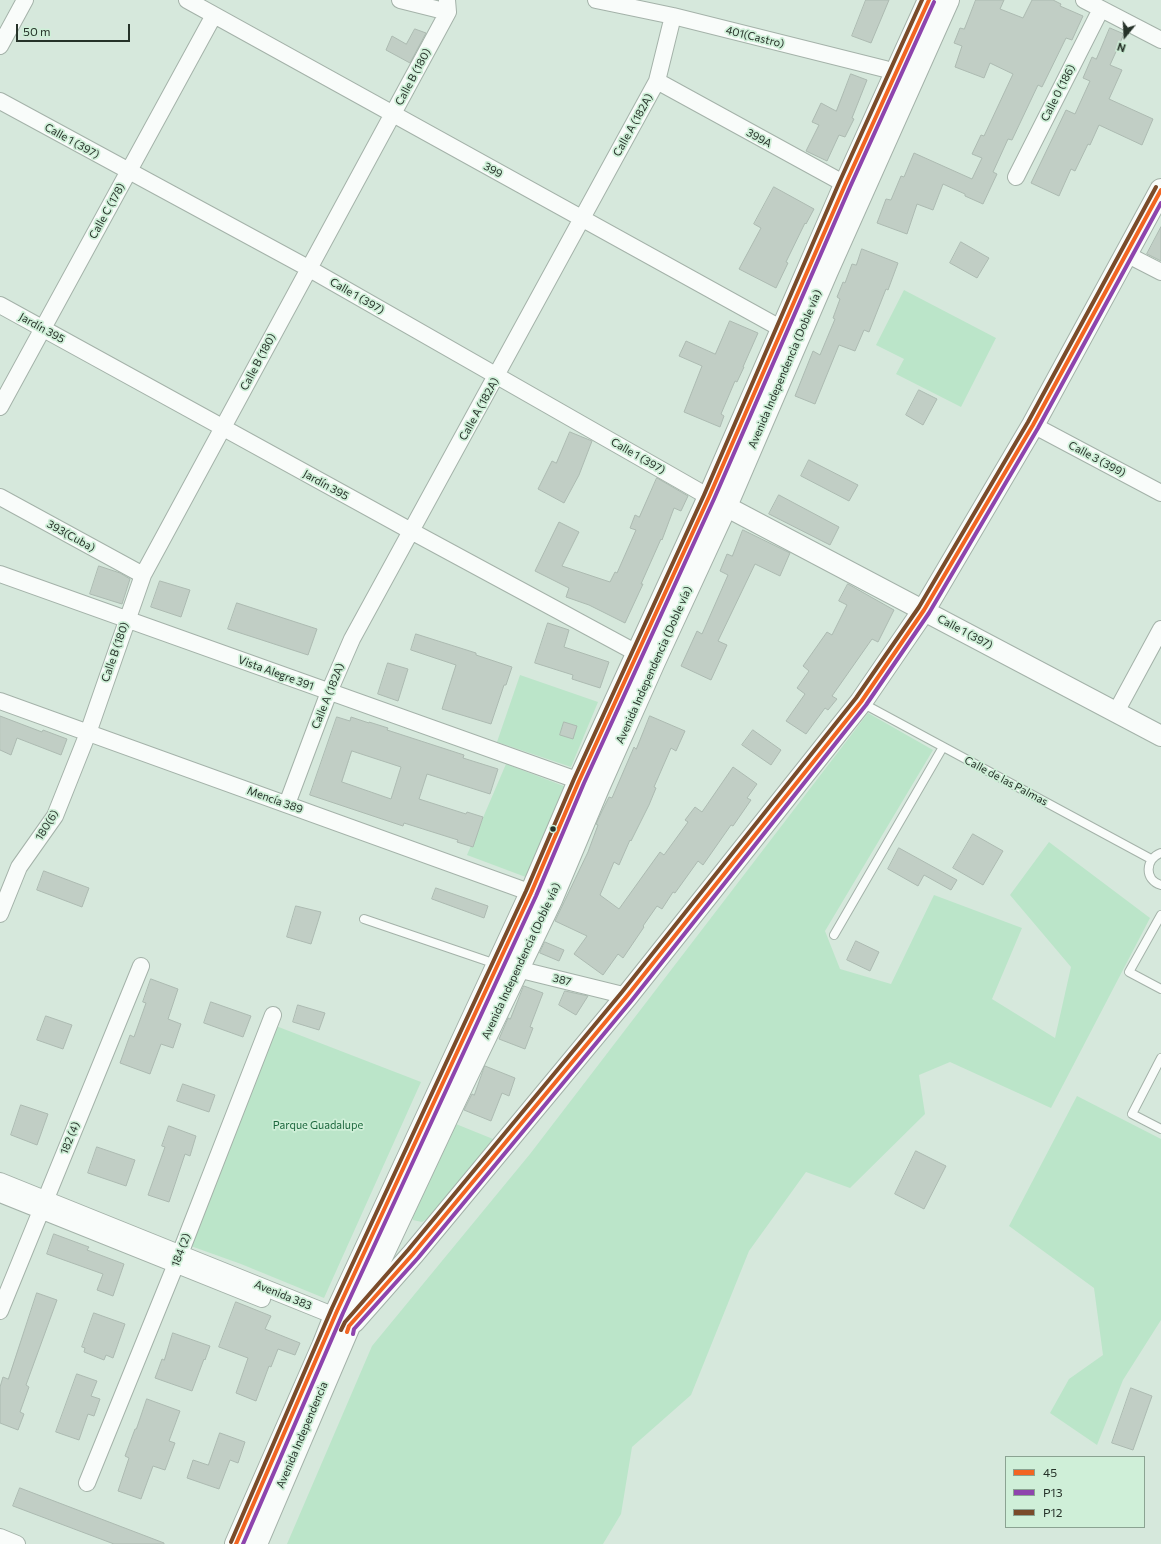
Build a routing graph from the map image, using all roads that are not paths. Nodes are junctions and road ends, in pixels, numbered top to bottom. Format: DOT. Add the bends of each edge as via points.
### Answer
graph roads {
  1 [pos="25,0"];
  2 [pos="187,0"];
  3 [pos="400,0"];
  4 [pos="596,0"];
  5 [pos="929,0"];
  6 [pos="948,0"];
  7 [pos="1084,0"];
  8 [pos="447,6"];
  9 [pos="1101,9"];
  10 [pos="214,15"];
  11 [pos="673,16"];
  12 [pos="1161,40"];
  13 [pos="0,46"];
  14 [pos="905,76"];
  15 [pos="657,81"];
  16 [pos="0,101"];
  17 [pos="392,115"];
  18 [pos="128,171"];
  19 [pos="1016,177"];
  20 [pos="853,189"];
  21 [pos="1161,190"];
  22 [pos="582,218"];
  23 [pos="1126,254"];
  24 [pos="308,268"];
  25 [pos="1161,272"];
  26 [pos="0,305"];
  27 [pos="42,329"];
  28 [pos="790,334"];
  29 [pos="497,376"];
  30 [pos="0,407"];
  31 [pos="1033,424"];
  32 [pos="223,428"];
  33 [pos="1161,493"];
  34 [pos="0,497"];
  35 [pos="718,502"];
  36 [pos="411,531"];
  37 [pos="0,574"];
  38 [pos="143,575"];
  39 [pos="924,610"];
  40 [pos="126,619"];
  41 [pos="1161,629"];
  42 [pos="646,658"];
  43 [pos="329,692"];
  44 [pos="0,701"];
  45 [pos="861,702"];
  46 [pos="1116,712"];
  47 [pos="88,733"];
  48 [pos="1161,736"];
  49 [pos="943,747"];
  50 [pos="589,785"];
  51 [pos="287,804"];
  52 [pos="1161,854"];
  53 [pos="1151,859"];
  54 [pos="1161,884"];
  55 [pos="540,896"];
  56 [pos="0,914"];
  57 [pos="1161,915"];
  58 [pos="364,919"];
  59 [pos="834,935"];
  60 [pos="498,964"];
  61 [pos="141,966"];
  62 [pos="518,969"];
  63 [pos="1161,989"];
  64 [pos="627,996"];
  65 [pos="273,1015"];
  66 [pos="1161,1058"];
  67 [pos="1161,1129"];
  68 [pos="0,1181"];
  69 [pos="0,1194"];
  70 [pos="43,1205"];
  71 [pos="178,1259"];
  72 [pos="0,1311"];
  73 [pos="340,1317"];
  74 [pos="87,1483"];
  75 [pos="0,1537"];
  76 [pos="16,1544"];
  77 [pos="236,1544"];
  78 [pos="256,1544"];
  1 -- 13 [label="street"];
  2 -- 10 [label="street, 399"];
  3 -- 8 [label="street"];
  4 -- 11 [label="street, 401(Castro)"];
  5 -- 14 [label="main road, Avenida Independencia (Doble vía)"];
  6 -- 14 [label="main road, Avenida Independencia (Doble vía)"];
  7 -- 9 [label="street"];
  8 -- 17 [label="street, Calle B (180)"];
  9 -- 12 [label="street"];
  9 -- 19 [label="street, Calle 0 (186)"];
  10 -- 17 [label="street, 399"];
  10 -- 18 [label="street, Calle C (178)"];
  11 -- 14 [label="street, 401(Castro)"];
  11 -- 15 [label="street, Calle A (182A)"];
  14 -- 20 [label="main road, Avenida Independencia (Doble vía)"];
  15 -- 20 [label="street, 399A"];
  15 -- 22 [label="street, Calle A (182A)"];
  16 -- 18 [label="street, Calle 1 (397)"];
  17 -- 22 [label="street, 399"];
  17 -- 24 [label="street, Calle B (180)"];
  18 -- 24 [label="street, Calle 1 (397)"];
  18 -- 27 [label="street, Calle C (178)"];
  20 -- 28 [label="main road, Avenida Independencia (Doble vía)"];
  21 -- 23 [label="main road"];
  22 -- 28 [label="street, 399"];
  22 -- 29 [label="street, Calle A (182A)"];
  23 -- 25 [label="street"];
  23 -- 31 [label="main road"];
  24 -- 29 [label="street, Calle 1 (397)"];
  24 -- 32 [label="street, Calle B (180)"];
  26 -- 27 [label="street, Jardín 395"];
  27 -- 30 [label="street, Calle C (178)"];
  27 -- 32 [label="street, Jardín 395"];
  28 -- 35 [label="main road, Avenida Independencia (Doble vía)"];
  29 -- 35 [label="street, Calle 1 (397)"];
  29 -- 36 [label="street, Calle A (182A)"];
  31 -- 33 [label="street, Calle 3 (399)"];
  31 -- 39 [label="main road"];
  32 -- 36 [label="street, Jardín 395"];
  32 -- 38 [label="street, Calle B (180)"];
  34 -- 38 [label="street, 393(Cuba)"];
  35 -- 39 [label="street, Calle 1 (397)"];
  35 -- 42 [label="main road, Avenida Independencia (Doble vía)"];
  36 -- 42 [label="street, Jardín 395"];
  36 -- 43 [label="street, Calle A (182A)" via="352,639"];
  37 -- 40 [label="street, Vista Alegre 391"];
  38 -- 40 [label="street, Calle B (180)"];
  39 -- 45 [label="main road"];
  39 -- 46 [label="street, Calle 1 (397)"];
  40 -- 43 [label="street, Vista Alegre 391"];
  40 -- 47 [label="street, Calle B (180)"];
  41 -- 46 [label="street"];
  42 -- 50 [label="main road, Avenida Independencia (Doble vía)"];
  43 -- 50 [label="street, Vista Alegre 391"];
  43 -- 51 [label="street, Calle A (182A)"];
  44 -- 47 [label="street, Mencía 389"];
  45 -- 49 [label="lane, Calle de las Palmas"];
  45 -- 64 [label="main road"];
  46 -- 48 [label="street, Calle 1 (397)"];
  47 -- 51 [label="street, Mencía 389"];
  47 -- 56 [label="street, 180(6)" via="55,816 19,867"];
  49 -- 53 [label="lane, Calle de las Palmas"];
  49 -- 59 [label="lane"];
  50 -- 55 [label="main road, Avenida Independencia (Doble vía)"];
  51 -- 55 [label="street, Mencía 389"];
  52 -- 53 [label="lane"];
  53 -- 54 [label="lane" via="1148,874 1155,882"];
  55 -- 60 [label="main road, Avenida Independencia (Doble vía)"];
  55 -- 62 [label="main road, Avenida Independencia (Doble vía)"];
  57 -- 63 [label="lane" via="1129,972"];
  58 -- 60 [label="lane"];
  60 -- 62 [label="street, 387"];
  60 -- 73 [label="main road, Avenida Independencia (Doble vía)"];
  61 -- 70 [label="street, 182 (4)"];
  62 -- 64 [label="street, 387"];
  62 -- 73 [label="main road, Avenida Independencia (Doble vía)" via="455,1100"];
  64 -- 73 [label="main road" via="413,1254"];
  65 -- 71 [label="street, 184 (2)"];
  66 -- 67 [label="lane" via="1132,1114"];
  68 -- 70 [label="street, Avenida 383"];
  69 -- 70 [label="street, Avenida 383"];
  70 -- 71 [label="street, Avenida 383"];
  70 -- 72 [label="street, 182 (4)"];
  71 -- 73 [label="street, Avenida 383"];
  71 -- 74 [label="street, 184 (2)"];
  73 -- 77 [label="main road, Avenida Independencia"];
  73 -- 78 [label="main road, Avenida Independencia"];
  75 -- 76 [label="street"];
}
